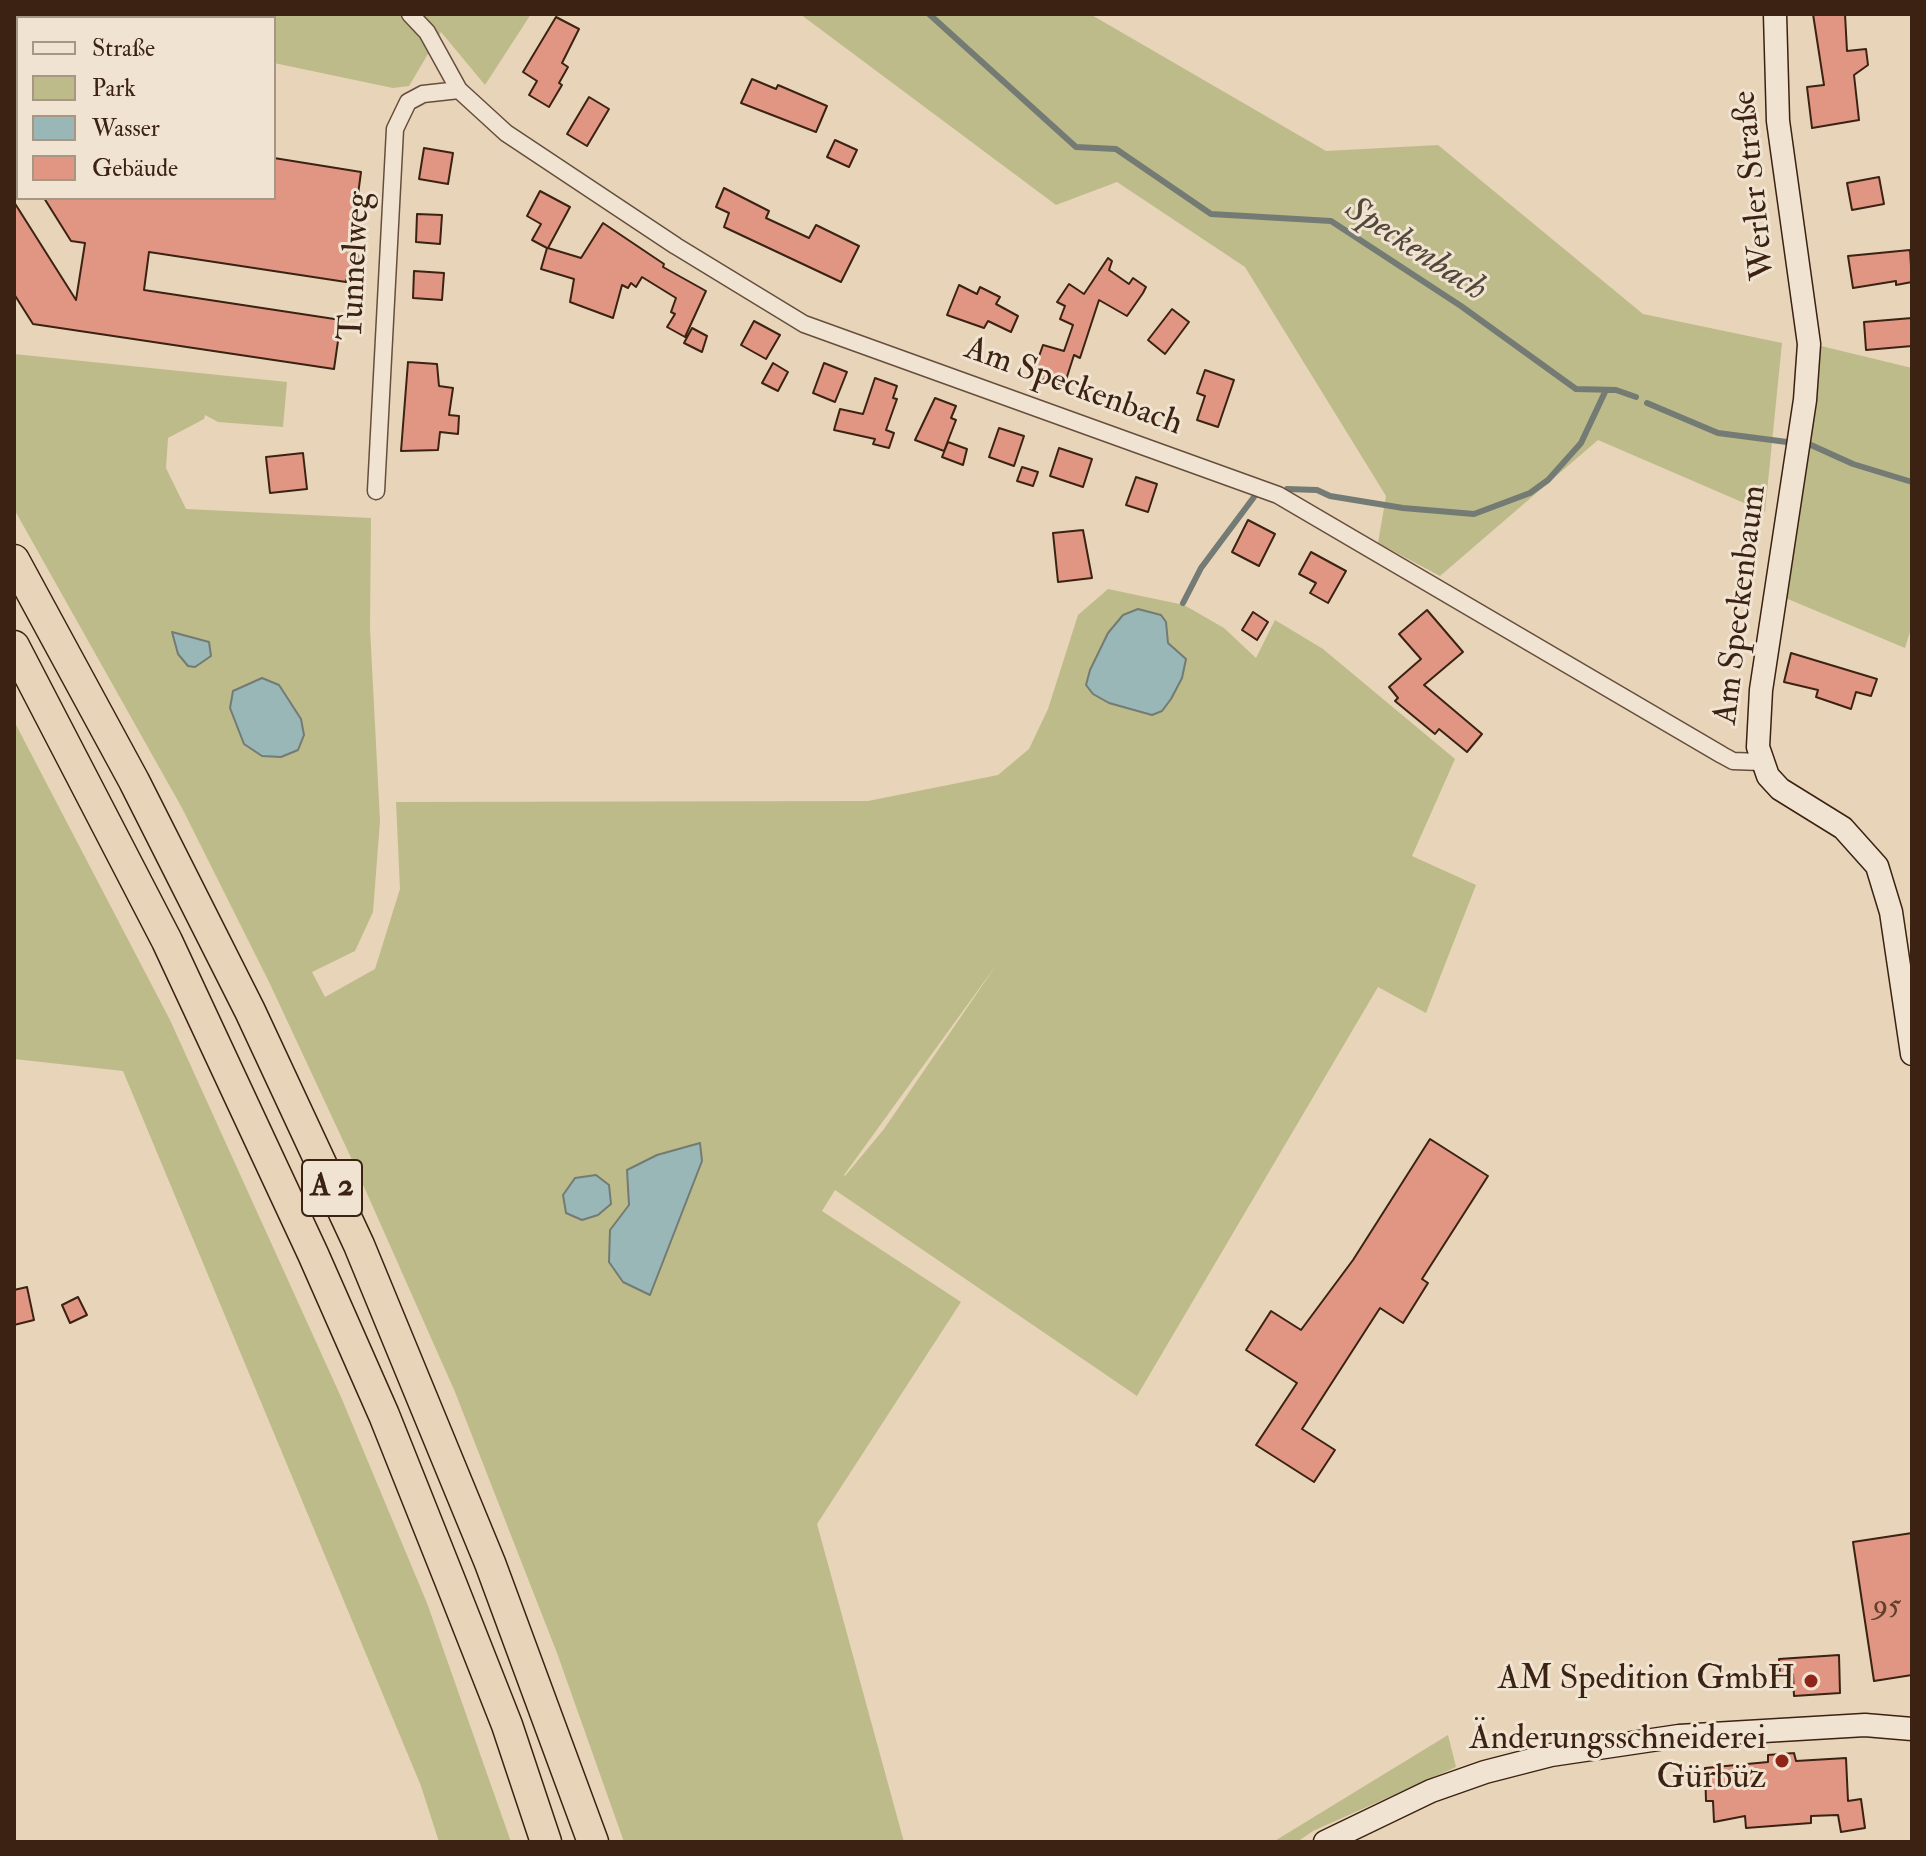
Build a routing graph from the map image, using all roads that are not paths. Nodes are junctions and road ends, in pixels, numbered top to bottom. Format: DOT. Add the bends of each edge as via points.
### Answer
graph roads {
  1 [pos="410,14"];
  2 [pos="1775,14"];
  3 [pos="459,90"];
  4 [pos="1809,348"];
  5 [pos="376,491"];
  6 [pos="14,560"];
  7 [pos="14,646"];
  8 [pos="1761,762"];
  9 [pos="1912,1054"];
  10 [pos="1912,1718"];
  11 [pos="1887,1725"];
  12 [pos="1912,1729"];
  13 [pos="546,1842"];
  14 [pos="593,1842"];
  15 [pos="1325,1842"];
  1 -- 3 [label="street, Am Speckenbach" via="427,32"];
  2 -- 4 [label="main road, Werler Straße" via="1778,121"];
  3 -- 5 [label="street, Tunnelweg" via="423,94 408,102 395,129"];
  3 -- 8 [label="street, Am Speckenbach" via="506,133 804,324 1278,495 1722,755"];
  4 -- 8 [label="main road, Am Speckenbaum" via="1761,690"];
  6 -- 14 [label="highway, A 2" via="141,794 359,1245 490,1563"];
  7 -- 13 [label="highway, A 2" via="167,941 326,1283 507,1725"];
  8 -- 9 [label="main road, Am Speckenbaum" via="1780,789 1843,828 1877,866 1891,912"];
  10 -- 11 [label="main road"];
  11 -- 12 [label="main road"];
  11 -- 15 [label="main road" via="1679,1736 1551,1755 1431,1791"];
}
